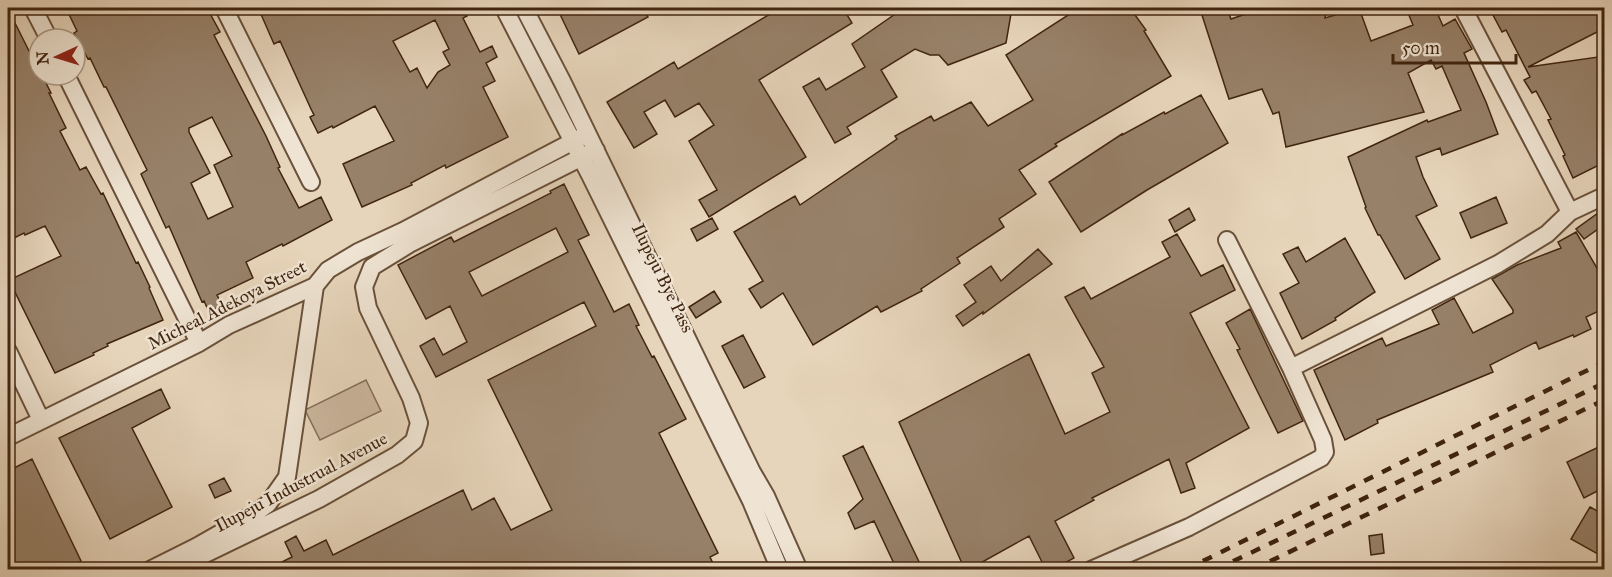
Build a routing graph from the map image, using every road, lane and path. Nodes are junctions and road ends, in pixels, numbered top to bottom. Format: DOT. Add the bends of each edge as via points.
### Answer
graph roads {
  1 [pos="33,8"];
  2 [pos="224,8"];
  3 [pos="504,8"];
  4 [pos="524,8"];
  5 [pos="1463,8"];
  6 [pos="43,27"];
  7 [pos="72,87"];
  8 [pos="587,134"];
  9 [pos="572,143"];
  10 [pos="589,154"];
  11 [pos="311,182"];
  12 [pos="1605,196"];
  13 [pos="1570,212"];
  14 [pos="1227,240"];
  15 [pos="315,286"];
  16 [pos="198,343"];
  17 [pos="8,351"];
  18 [pos="1291,368"];
  19 [pos="40,420"];
  20 [pos="8,436"];
  21 [pos="150,570"];
  22 [pos="172,570"];
  23 [pos="780,570"];
  24 [pos="799,570"];
  25 [pos="1091,570"];
  1 -- 6 [label="street"];
  2 -- 11 [label="street"];
  3 -- 9 [label="street, Ilupeju Bye Pass"];
  4 -- 8 [label="street, Ilupeju Bye Pass"];
  5 -- 13 [label="street"];
  7 -- 16 [label="street"];
  8 -- 9 [label="street, Micheal Adekoya Street"];
  8 -- 10 [label="street, Ilupeju Bye Pass"];
  9 -- 10 [label="street, Ilupeju Bye Pass"];
  9 -- 15 [label="street, Micheal Adekoya Street" via="358,252 328,270"];
  10 -- 22 [label="street, Ilupeju Industrual Avenue" via="411,243 372,267 364,287 368,308 411,398 419,423 414,441 398,455 319,499"];
  10 -- 23 [label="street, Ilupeju Bye Pass"];
  10 -- 24 [label="street, Ilupeju Bye Pass" via="627,214"];
  12 -- 13 [label="street"];
  13 -- 18 [label="street" via="1547,234 1498,264"];
  14 -- 18 [label="street"];
  15 -- 16 [label="street, Micheal Adekoya Street"];
  15 -- 21 [label="street, Ilupeju Industrual Avenue" via="287,477 268,504 254,514"];
  16 -- 19 [label="street, Micheal Adekoya Street"];
  17 -- 19 [label="street"];
  18 -- 25 [label="street" via="1323,440 1325,452 1321,458 1189,526"];
  19 -- 20 [label="street, Micheal Adekoya Street"];
}
